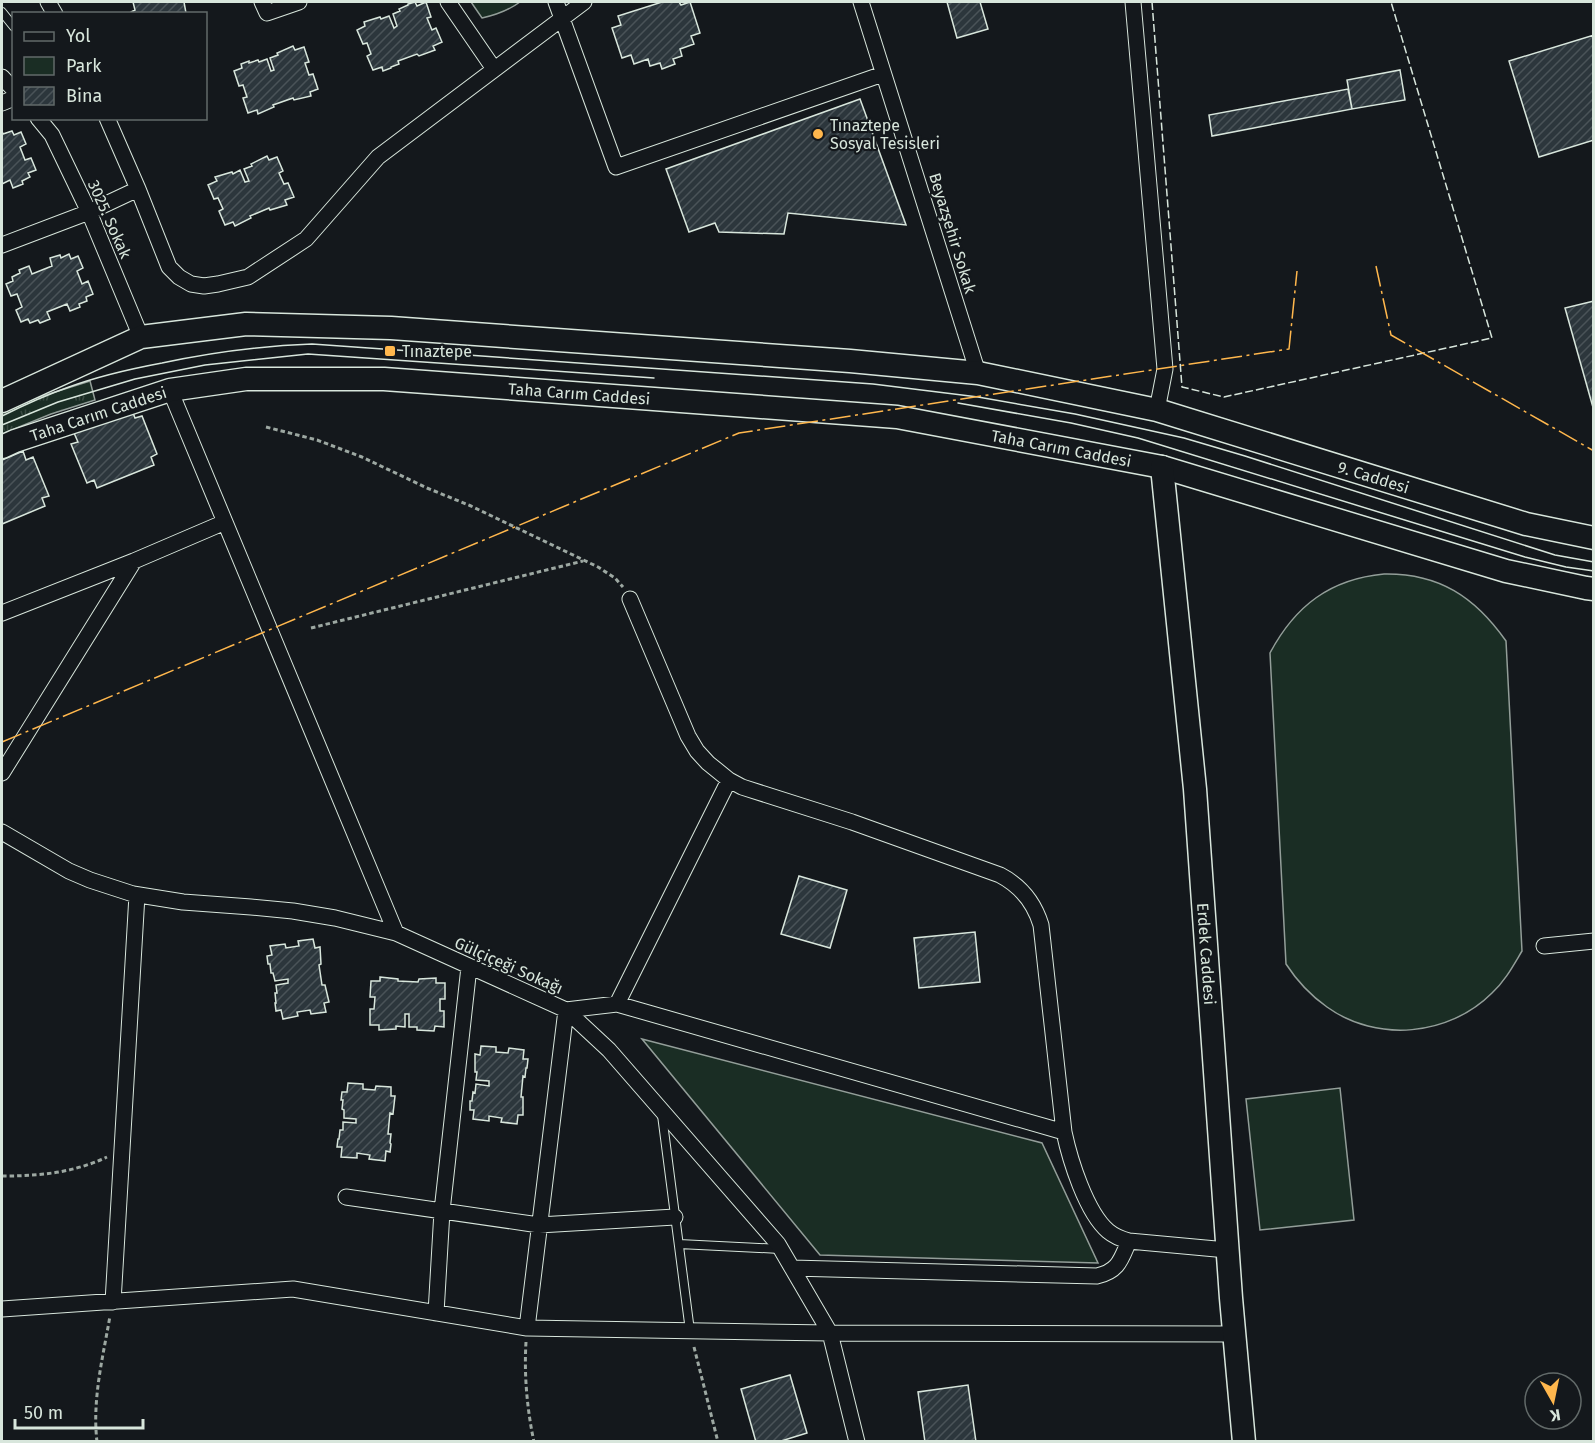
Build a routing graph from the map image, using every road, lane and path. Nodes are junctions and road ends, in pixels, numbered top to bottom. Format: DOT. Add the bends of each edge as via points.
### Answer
graph roads {
  1 [pos="262,2"];
  2 [pos="299,2"];
  3 [pos="448,2"];
  4 [pos="556,2"];
  5 [pos="584,2"];
  6 [pos="861,2"];
  7 [pos="1132,2"];
  8 [pos="2,12"];
  9 [pos="562,19"];
  10 [pos="12,24"];
  11 [pos="494,69"];
  12 [pos="883,74"];
  13 [pos="2,77"];
  14 [pos="12,89"];
  15 [pos="40,120"];
  16 [pos="107,120"];
  17 [pos="138,189"];
  18 [pos="88,212"];
  19 [pos="2,245"];
  20 [pos="141,338"];
  21 [pos="978,373"];
  22 [pos="170,390"];
  23 [pos="2,400"];
  24 [pos="1157,410"];
  25 [pos="266,427"];
  26 [pos="2,447"];
  27 [pos="1162,468"];
  28 [pos="225,522"];
  29 [pos="1593,538"];
  30 [pos="134,561"];
  31 [pos="585,561"];
  32 [pos="1593,589"];
  33 [pos="630,599"];
  34 [pos="2,612"];
  35 [pos="311,628"];
  36 [pos="2,773"];
  37 [pos="729,780"];
  38 [pos="2,832"];
  39 [pos="137,895"];
  40 [pos="396,933"];
  41 [pos="1593,941"];
  42 [pos="1544,946"];
  43 [pos="469,967"];
  44 [pos="617,1004"];
  45 [pos="566,1010"];
  46 [pos="661,1110"];
  47 [pos="1064,1132"];
  48 [pos="122,1149"];
  49 [pos="2,1176"];
  50 [pos="346,1197"];
  51 [pos="442,1211"];
  52 [pos="675,1217"];
  53 [pos="539,1225"];
  54 [pos="1129,1241"];
  55 [pos="678,1244"];
  56 [pos="780,1249"];
  57 [pos="1227,1250"];
  58 [pos="792,1268"];
  59 [pos="113,1302"];
  60 [pos="2,1309"];
  61 [pos="436,1313"];
  62 [pos="527,1328"];
  63 [pos="690,1331"];
  64 [pos="830,1333"];
  65 [pos="1234,1334"];
  66 [pos="97,1442"];
  67 [pos="534,1442"];
  68 [pos="718,1442"];
  69 [pos="857,1442"];
  70 [pos="1244,1442"];
  1 -- 2 [label="street" via="267,14"];
  3 -- 11 [label="street"];
  4 -- 9 [label="street"];
  5 -- 9 [label="street"];
  6 -- 12 [label="street, Beyazşehir Sokak"];
  7 -- 24 [label="street" via="1165,369"];
  8 -- 10 [label="lane"];
  9 -- 11 [label="street"];
  9 -- 12 [label="street" via="616,167"];
  11 -- 17 [label="street" via="378,157 306,239 248,277 204,286 179,278 169,267"];
  12 -- 21 [label="street, Beyazşehir Sokak"];
  13 -- 14 [label="street"];
  15 -- 18 [label="street, 3025. Sokak" via="52,135"];
  16 -- 17 [label="street"];
  17 -- 18 [label="street"];
  18 -- 19 [label="street"];
  18 -- 20 [label="street, 3025. Sokak"];
  20 -- 21 [label="main road" via="246,324 391,328"];
  20 -- 23 [label="main road"];
  21 -- 24 [label="main road"];
  22 -- 26 [label="main road, Taha Carım Caddesi"];
  22 -- 27 [label="main road, Taha Carım Caddesi" via="246,379 384,379 897,417"];
  22 -- 28 [label="street"];
  24 -- 29 [label="main road, 9. Caddesi" via="1526,524"];
  25 -- 31 [label="path" via="340,448"];
  27 -- 32 [label="main road" via="1506,571"];
  27 -- 57 [label="main road, Erdek Caddesi" via="1195,789"];
  28 -- 30 [label="street"];
  28 -- 40 [label="street"];
  30 -- 34 [label="street"];
  30 -- 36 [label="street"];
  31 -- 33 [label="path" via="615,578"];
  31 -- 35 [label="path"];
  33 -- 37 [label="street" via="688,736 708,763"];
  37 -- 44 [label="street"];
  37 -- 47 [label="street" via="1000,874 1018,886 1033,904 1041,925"];
  38 -- 39 [label="street, Gülçiçeği Sokağı" via="69,871"];
  39 -- 40 [label="street, Gülçiçeği Sokağı" via="293,911"];
  39 -- 48 [label="street"];
  40 -- 43 [label="street, Gülçiçeği Sokağı"];
  41 -- 42 [label="street"];
  43 -- 45 [label="street, Gülçiçeği Sokağı"];
  43 -- 51 [label="street"];
  44 -- 45 [label="street"];
  44 -- 47 [label="street"];
  45 -- 46 [label="street, Gülçiçeği Sokağı" via="609,1050"];
  45 -- 53 [label="street"];
  46 -- 52 [label="lane"];
  46 -- 56 [label="street, Gülçiçeği Sokağı"];
  47 -- 54 [label="street" via="1076,1175 1096,1217 1113,1235"];
  48 -- 49 [label="path" via="69,1171"];
  48 -- 59 [label="street"];
  50 -- 51 [label="street"];
  51 -- 53 [label="street"];
  51 -- 61 [label="street"];
  52 -- 53 [label="street"];
  52 -- 55 [label="lane"];
  53 -- 62 [label="street"];
  54 -- 57 [label="street"];
  54 -- 58 [label="street" via="1116,1267 1097,1276"];
  55 -- 56 [label="lane"];
  55 -- 63 [label="lane"];
  56 -- 58 [label="street, Gülçiçeği Sokağı"];
  57 -- 65 [label="main road, Erdek Caddesi"];
  58 -- 64 [label="street, Gülçiçeği Sokağı"];
  59 -- 60 [label="street"];
  59 -- 61 [label="street" via="293,1289"];
  59 -- 66 [label="path" via="96,1394"];
  61 -- 62 [label="street"];
  62 -- 63 [label="street"];
  62 -- 67 [label="path" via="526,1380"];
  63 -- 64 [label="street"];
  63 -- 68 [label="path"];
  64 -- 65 [label="street"];
  64 -- 69 [label="street, Gülçiçeği Sokağı"];
  65 -- 70 [label="main road, Erdek Caddesi"];
}
